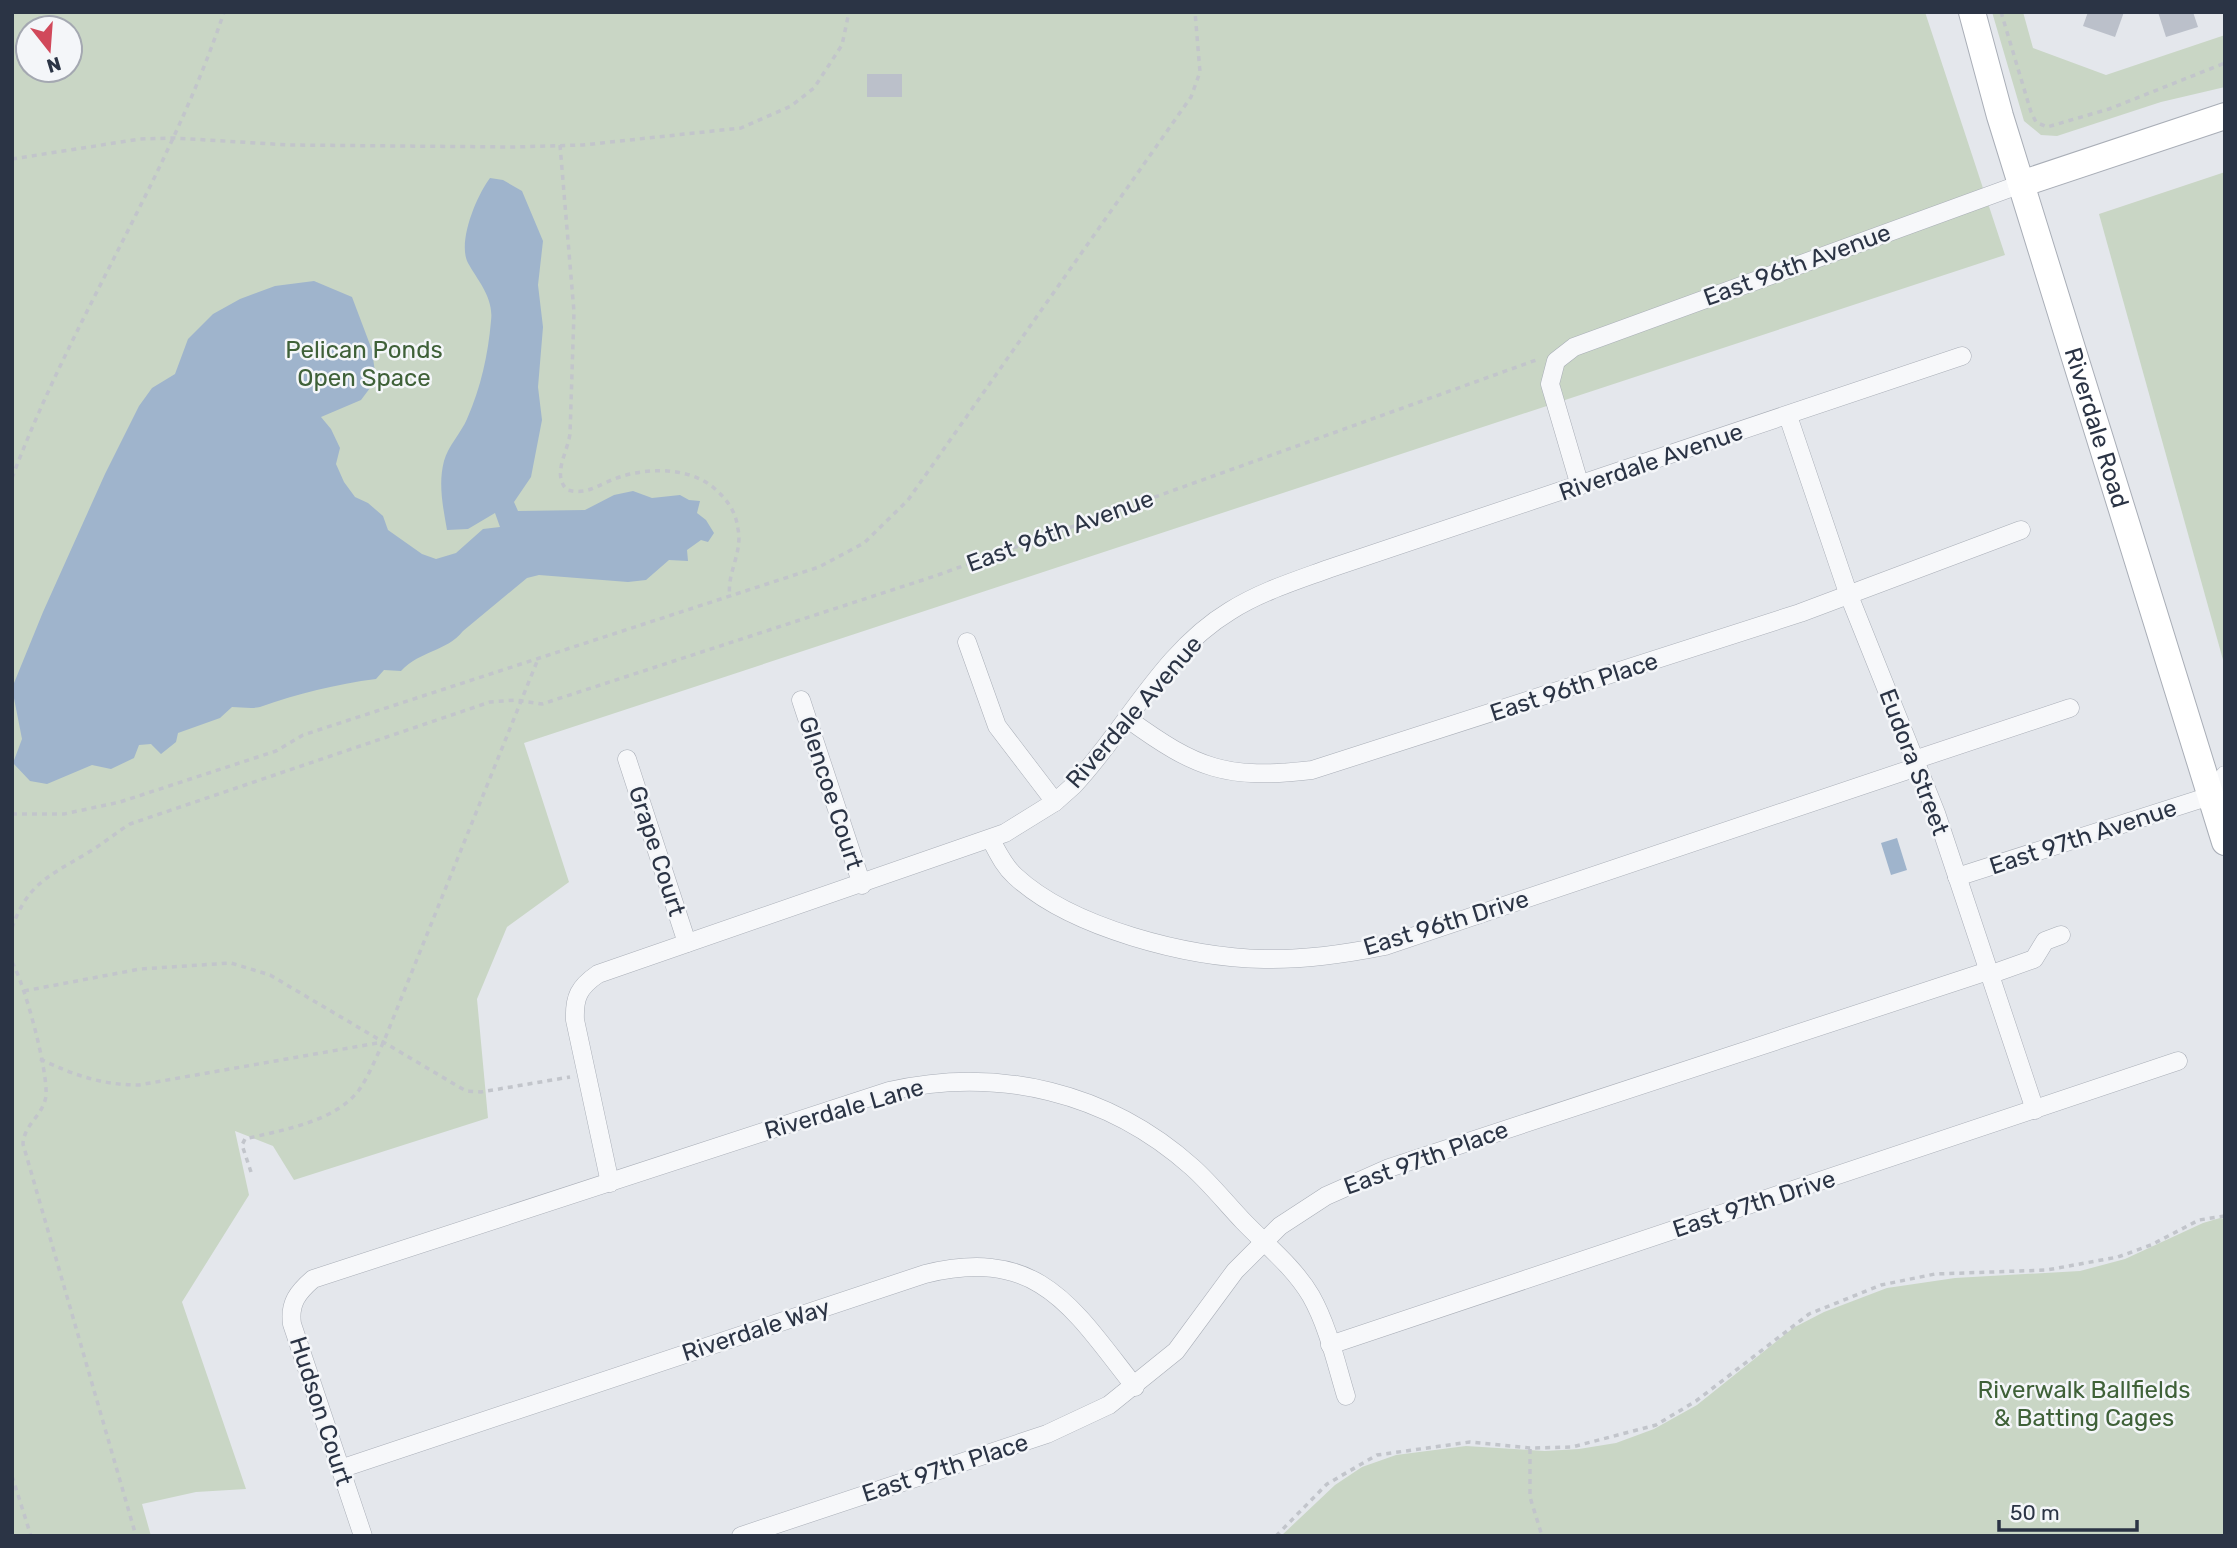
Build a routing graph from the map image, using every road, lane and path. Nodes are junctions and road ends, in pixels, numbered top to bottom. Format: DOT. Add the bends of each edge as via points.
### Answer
graph roads {
  1 [pos="224,12"];
  2 [pos="849,12"];
  3 [pos="1195,12"];
  4 [pos="1972,12"];
  5 [pos="2001,12"];
  6 [pos="2225,63"];
  7 [pos="2225,116"];
  8 [pos="174,138"];
  9 [pos="560,145"];
  10 [pos="12,159"];
  11 [pos="2021,184"];
  12 [pos="1574,347"];
  13 [pos="1962,356"];
  14 [pos="1787,416"];
  15 [pos="13,475"];
  16 [pos="1580,485"];
  17 [pos="2021,530"];
  18 [pos="1848,593"];
  19 [pos="730,597"];
  20 [pos="967,642"];
  21 [pos="537,659"];
  22 [pos="521,701"];
  23 [pos="801,701"];
  24 [pos="2070,708"];
  25 [pos="1128,719"];
  26 [pos="627,759"];
  27 [pos="1915,763"];
  28 [pos="2220,791"];
  29 [pos="1055,802"];
  30 [pos="12,814"];
  31 [pos="991,841"];
  32 [pos="2225,842"];
  33 [pos="1957,877"];
  34 [pos="862,885"];
  35 [pos="12,928"];
  36 [pos="2061,935"];
  37 [pos="687,943"];
  38 [pos="12,962"];
  39 [pos="1989,973"];
  40 [pos="24,992"];
  41 [pos="384,1041"];
  42 [pos="40,1059"];
  43 [pos="2178,1061"];
  44 [pos="586,1074"];
  45 [pos="2035,1110"];
  46 [pos="251,1172"];
  47 [pos="610,1183"];
  48 [pos="2225,1216"];
  49 [pos="1263,1242"];
  50 [pos="302,1288"];
  51 [pos="1330,1345"];
  52 [pos="1135,1387"];
  53 [pos="1346,1396"];
  54 [pos="1530,1448"];
  55 [pos="340,1469"];
  56 [pos="12,1476"];
  57 [pos="1541,1534"];
  58 [pos="31,1536"];
  59 [pos="136,1536"];
  60 [pos="363,1536"];
  61 [pos="741,1536"];
  62 [pos="1276,1536"];
  63 [pos="1534,1536"];
  1 -- 8 [label="path" via="204,72"];
  2 -- 9 [label="path" via="842,45 814,88 769,118 741,128"];
  3 -- 19 [label="path" via="1200,72 1191,97 908,500 864,542 830,561"];
  4 -- 11 [label="street, Riverdale Road"];
  5 -- 6 [label="path" via="2031,112 2036,122 2047,127 2109,109"];
  7 -- 11 [label="street"];
  8 -- 9 [label="path" via="303,145"];
  8 -- 10 [label="path"];
  8 -- 15 [label="path" via="65,353"];
  9 -- 19 [label="path" via="574,312 570,434 558,472 560,482 567,490 587,491 633,475 681,471 708,483 726,499 738,526"];
  11 -- 12 [label="street, East 96th Avenue"];
  11 -- 28 [label="street, Riverdale Road"];
  12 -- 16 [label="street" via="1556,361 1550,384"];
  12 -- 22 [label="path, East 96th Avenue" via="935,576 542,704"];
  13 -- 14 [label="street, Riverdale Avenue"];
  14 -- 16 [label="street, Riverdale Avenue"];
  14 -- 18 [label="street, Eudora Street"];
  16 -- 25 [label="street, Riverdale Avenue" via="1250,599 1178,655"];
  17 -- 18 [label="street, East 96th Place"];
  18 -- 25 [label="street, East 96th Place" via="1773,622 1312,770 1258,773 1206,766 1179,755"];
  18 -- 27 [label="street, Eudora Street"];
  19 -- 21 [label="path"];
  20 -- 29 [label="street" via="997,726"];
  21 -- 22 [label="path"];
  21 -- 30 [label="path" via="303,735 276,751 147,794 64,814"];
  22 -- 35 [label="path" via="490,702 130,824 30,890"];
  22 -- 41 [label="path"];
  23 -- 34 [label="street, Glencoe Court"];
  24 -- 27 [label="street, East 96th Drive"];
  25 -- 29 [label="street, Riverdale Avenue"];
  26 -- 37 [label="street, Grape Court"];
  27 -- 31 [label="street, East 96th Drive" via="1385,946 1325,957 1238,958 1184,951 1134,937 1036,892 1004,864"];
  27 -- 33 [label="street, Eudora Street"];
  28 -- 32 [label="street, Riverdale Road"];
  28 -- 33 [label="street, East 97th Avenue"];
  29 -- 31 [label="street, Riverdale Avenue"];
  31 -- 34 [label="street, Riverdale Avenue"];
  33 -- 39 [label="street, Eudora Street"];
  34 -- 37 [label="street, Riverdale Avenue"];
  36 -- 39 [label="street, East 97th Place" via="2045,942 2034,959"];
  37 -- 44 [label="street, Riverdale Avenue" via="598,974 580,989 575,1020"];
  38 -- 40 [label="path"];
  39 -- 45 [label="street, Eudora Street"];
  39 -- 49 [label="street, East 97th Place" via="1389,1168 1326,1196"];
  40 -- 41 [label="path" via="140,969 231,963 270,975"];
  40 -- 42 [label="path"];
  41 -- 42 [label="path" via="139,1084 85,1080"];
  41 -- 44 [label="path" via="466,1091"];
  41 -- 46 [label="path" via="359,1090 339,1108 245,1139 242,1145"];
  42 -- 59 [label="path" via="46,1098 23,1130 23,1144"];
  43 -- 45 [label="street, East 97th Drive"];
  44 -- 47 [label="street, Riverdale Avenue"];
  45 -- 51 [label="street, East 97th Drive"];
  47 -- 49 [label="street, Riverdale Lane" via="889,1091 933,1083 999,1081 1079,1099 1132,1123 1193,1168"];
  47 -- 50 [label="street, Riverdale Lane" via="324,1274"];
  48 -- 54 [label="path" via="2199,1220 2118,1257 2048,1270 1936,1274 1881,1285 1809,1314 1696,1401 1656,1425 1572,1447"];
  49 -- 51 [label="street, Riverdale Lane" via="1304,1286"];
  49 -- 52 [label="street, East 97th Place" via="1176,1352"];
  50 -- 55 [label="street, Hudson Court" via="291,1306 292,1324"];
  51 -- 53 [label="street, Riverdale Lane"];
  52 -- 55 [label="street, Riverdale Way" via="1054,1291 1016,1272 962,1266 925,1274"];
  52 -- 61 [label="street, East 97th Place" via="1100,1410 1047,1434"];
  54 -- 57 [label="path" via="1530,1497"];
  54 -- 62 [label="path" via="1470,1441 1377,1455 1327,1484"];
  55 -- 60 [label="street, Hudson Court"];
  56 -- 58 [label="path"];
  57 -- 63 [label="path"];
}
